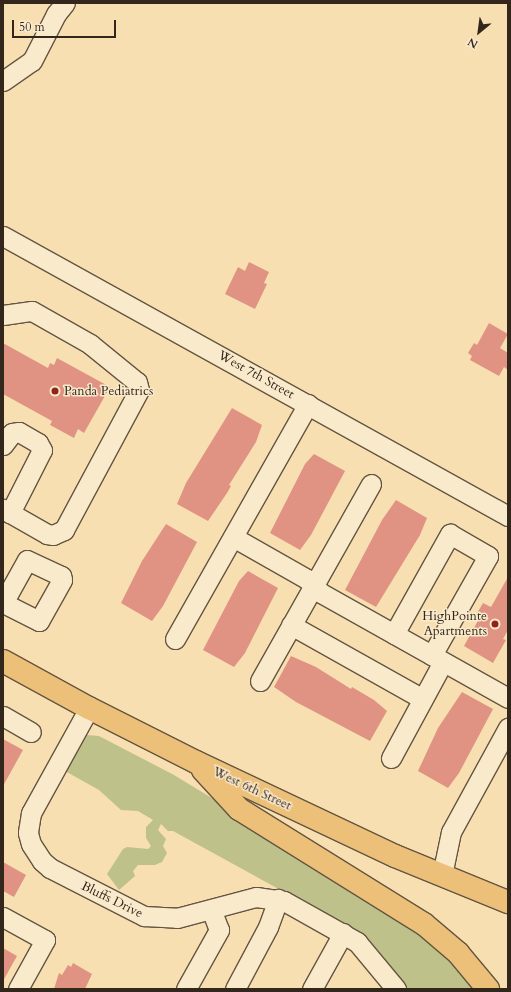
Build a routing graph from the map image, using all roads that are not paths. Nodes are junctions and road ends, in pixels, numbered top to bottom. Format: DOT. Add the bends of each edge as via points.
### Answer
graph roads {
  1 [pos="65,3"];
  2 [pos="3,81"];
  3 [pos="3,236"];
  4 [pos="3,315"];
  5 [pos="308,404"];
  6 [pos="3,445"];
  7 [pos="371,484"];
  8 [pos="6,511"];
  9 [pos="508,516"];
  10 [pos="233,537"];
  11 [pos="313,586"];
  12 [pos="291,625"];
  13 [pos="394,634"];
  14 [pos="175,639"];
  15 [pos="437,659"];
  16 [pos="3,661"];
  17 [pos="260,681"];
  18 [pos="423,698"];
  19 [pos="508,698"];
  20 [pos="89,708"];
  21 [pos="3,716"];
  22 [pos="508,728"];
  23 [pos="31,732"];
  24 [pos="391,758"];
  25 [pos="196,762"];
  26 [pos="442,875"];
  27 [pos="278,899"];
  28 [pos="508,902"];
  29 [pos="211,910"];
  30 [pos="3,917"];
  31 [pos="343,933"];
  32 [pos="18,989"];
  33 [pos="186,989"];
  34 [pos="235,989"];
  35 [pos="312,989"];
  36 [pos="396,989"];
  37 [pos="488,989"];
  1 -- 2 [label="street" via="56,14 32,61"];
  3 -- 5 [label="street, West 7th Street"];
  4 -- 8 [label="street" via="32,312 90,344 137,382 139,390 64,530 53,535 47,534"];
  5 -- 9 [label="street, West 7th Street"];
  5 -- 10 [label="street"];
  6 -- 8 [label="street" via="12,433 19,432 38,443 42,450"];
  7 -- 11 [label="street"];
  10 -- 11 [label="street" via="307,579"];
  10 -- 14 [label="street"];
  11 -- 12 [label="street"];
  11 -- 13 [label="street"];
  12 -- 17 [label="street"];
  12 -- 18 [label="street"];
  13 -- 15 [label="street"];
  13 -- 15 [label="street" via="450,534 488,556"];
  15 -- 18 [label="street"];
  15 -- 19 [label="street"];
  16 -- 20 [label="highway, West 6th Street"];
  18 -- 24 [label="street"];
  20 -- 25 [label="highway, West 6th Street"];
  20 -- 29 [label="street, Bluffs Drive" via="31,813 28,833 36,854 50,868 144,916 177,918"];
  21 -- 23 [label="street"];
  22 -- 26 [label="street" via="451,832"];
  25 -- 26 [label="highway, West 6th Street" via="352,836"];
  25 -- 37 [label="highway" via="239,809 424,924 458,953"];
  26 -- 28 [label="highway, West 6th Street"];
  27 -- 29 [label="street, Bluffs Drive" via="256,897"];
  27 -- 31 [label="street, Bluffs Drive"];
  27 -- 34 [label="street" via="268,927"];
  29 -- 33 [label="street" via="218,930"];
  30 -- 32 [label="street" via="45,940"];
  31 -- 35 [label="street"];
  31 -- 36 [label="street, Bluffs Drive" via="366,951"];
}
